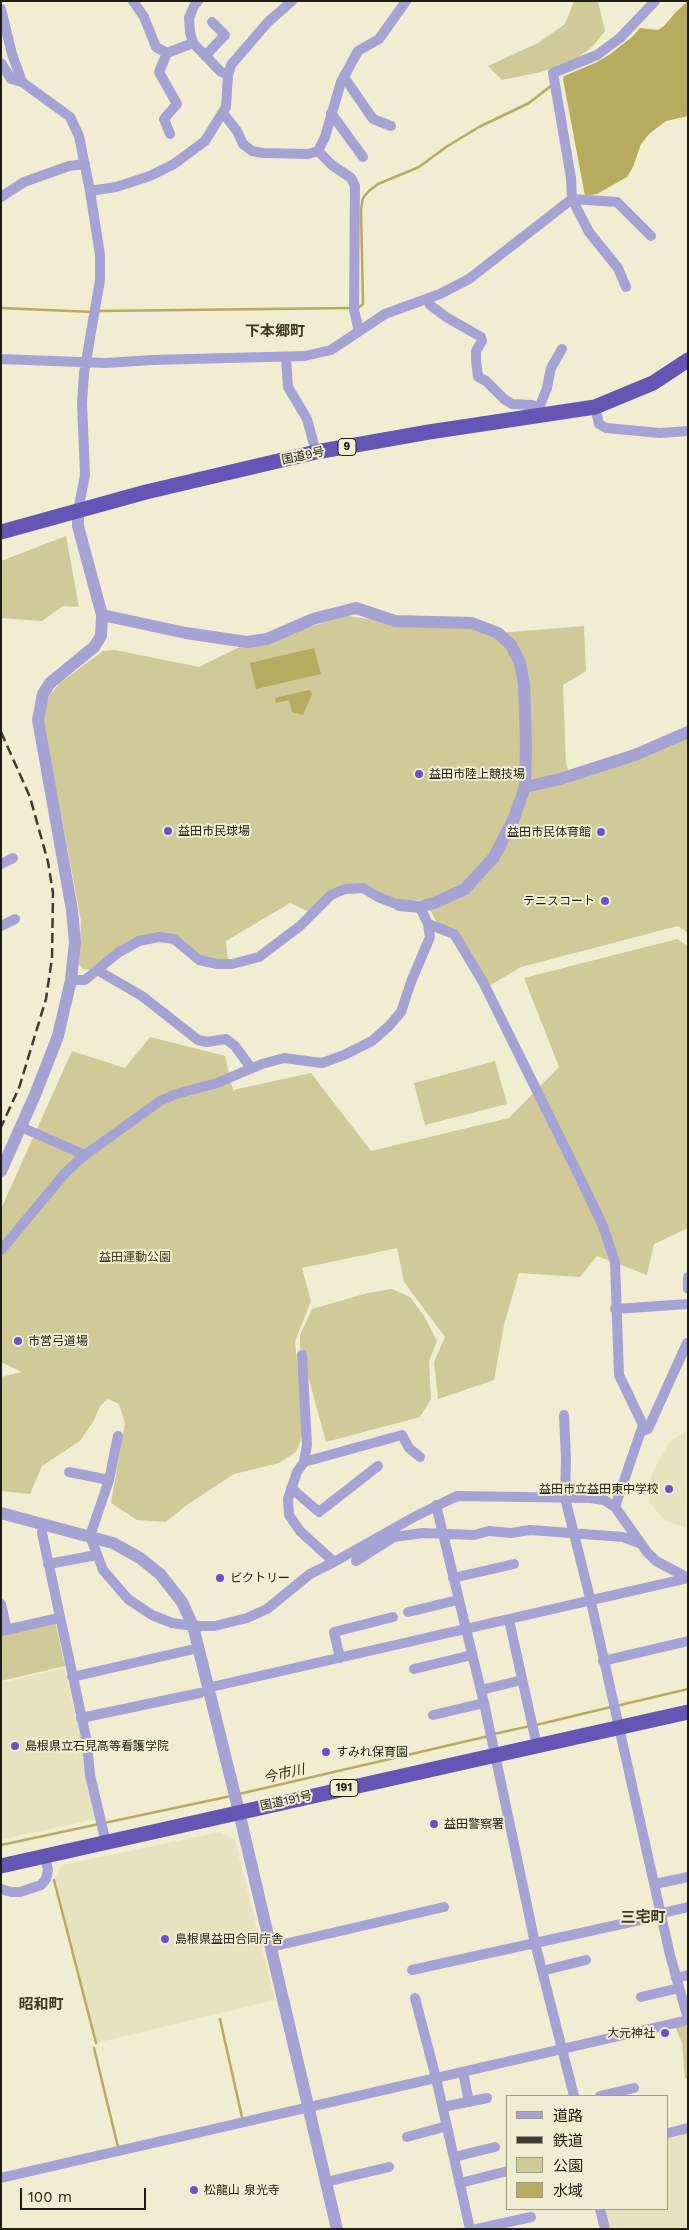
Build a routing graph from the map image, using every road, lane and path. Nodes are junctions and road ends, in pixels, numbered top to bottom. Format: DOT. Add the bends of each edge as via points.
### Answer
graph roads {
  1 [pos="133,1"];
  2 [pos="198,1"];
  3 [pos="292,1"];
  4 [pos="406,1"];
  5 [pos="655,1"];
  6 [pos="1,9"];
  7 [pos="212,22"];
  8 [pos="194,43"];
  9 [pos="167,53"];
  10 [pos="205,56"];
  11 [pos="1,63"];
  12 [pos="228,75"];
  13 [pos="344,77"];
  14 [pos="22,82"];
  15 [pos="223,113"];
  16 [pos="331,113"];
  17 [pos="391,126"];
  18 [pos="170,134"];
  19 [pos="318,150"];
  20 [pos="363,157"];
  21 [pos="85,164"];
  22 [pos="90,191"];
  23 [pos="1,197"];
  24 [pos="572,199"];
  25 [pos="652,236"];
  26 [pos="626,286"];
  27 [pos="427,299"];
  28 [pos="359,331"];
  29 [pos="562,349"];
  30 [pos="286,358"];
  31 [pos="1,359"];
  32 [pos="688,360"];
  33 [pos="86,363"];
  34 [pos="595,407"];
  35 [pos="540,412"];
  36 [pos="688,431"];
  37 [pos="316,452"];
  38 [pos="78,511"];
  39 [pos="1,532"];
  40 [pos="102,615"];
  41 [pos="688,732"];
  42 [pos="525,787"];
  43 [pos="13,858"];
  44 [pos="1,864"];
  45 [pos="399,905"];
  46 [pos="420,907"];
  47 [pos="15,919"];
  48 [pos="428,924"];
  49 [pos="1,926"];
  50 [pos="97,970"];
  51 [pos="71,980"];
  52 [pos="251,1068"];
  53 [pos="21,1127"];
  54 [pos="85,1155"];
  55 [pos="1,1171"];
  56 [pos="1,1250"];
  57 [pos="688,1277"];
  58 [pos="688,1289"];
  59 [pos="688,1304"];
  60 [pos="615,1309"];
  61 [pos="687,1343"];
  62 [pos="302,1355"];
  63 [pos="564,1415"];
  64 [pos="642,1432"];
  65 [pos="118,1436"];
  66 [pos="420,1457"];
  67 [pos="304,1462"];
  68 [pos="378,1466"];
  69 [pos="69,1472"];
  70 [pos="109,1480"];
  71 [pos="291,1488"];
  72 [pos="565,1498"];
  73 [pos="436,1505"];
  74 [pos="615,1507"];
  75 [pos="1,1513"];
  76 [pos="43,1524"];
  77 [pos="574,1534"];
  78 [pos="443,1535"];
  79 [pos="90,1536"];
  80 [pos="639,1543"];
  81 [pos="97,1555"];
  82 [pos="356,1561"];
  83 [pos="334,1562"];
  84 [pos="48,1564"];
  85 [pos="514,1564"];
  86 [pos="453,1578"];
  87 [pos="688,1578"];
  88 [pos="458,1600"];
  89 [pos="591,1602"];
  90 [pos="1,1604"];
  91 [pos="408,1612"];
  92 [pos="393,1617"];
  93 [pos="59,1618"];
  94 [pos="509,1620"];
  95 [pos="192,1626"];
  96 [pos="4,1630"];
  97 [pos="465,1630"];
  98 [pos="688,1641"];
  99 [pos="190,1650"];
  100 [pos="472,1655"];
  101 [pos="340,1658"];
  102 [pos="603,1660"];
  103 [pos="414,1669"];
  104 [pos="72,1677"];
  105 [pos="522,1680"];
  106 [pos="204,1690"];
  107 [pos="481,1690"];
  108 [pos="484,1703"];
  109 [pos="688,1712"];
  110 [pos="433,1715"];
  111 [pos="81,1718"];
  112 [pos="619,1726"];
  113 [pos="537,1746"];
  114 [pos="494,1755"];
  115 [pos="239,1812"];
  116 [pos="106,1844"];
  117 [pos="45,1857"];
  118 [pos="1,1866"];
  119 [pos="688,1877"];
  120 [pos="655,1884"];
  121 [pos="1,1889"];
  122 [pos="444,1907"];
  123 [pos="688,1907"];
  124 [pos="662,1913"];
  125 [pos="535,1943"];
  126 [pos="271,1947"];
  127 [pos="586,1960"];
  128 [pos="412,1970"];
  129 [pos="542,1971"];
  130 [pos="688,1975"];
  131 [pos="678,1983"];
  132 [pos="641,1997"];
  133 [pos="415,1998"];
  134 [pos="688,2019"];
  135 [pos="563,2049"];
  136 [pos="464,2072"];
  137 [pos="436,2078"];
  138 [pos="634,2088"];
  139 [pos="574,2095"];
  140 [pos="604,2095"];
  141 [pos="486,2098"];
  142 [pos="469,2102"];
  143 [pos="309,2106"];
  144 [pos="443,2107"];
  145 [pos="447,2126"];
  146 [pos="688,2128"];
  147 [pos="669,2133"];
  148 [pos="407,2137"];
  149 [pos="495,2148"];
  150 [pos="454,2157"];
  151 [pos="389,2167"];
  152 [pos="507,2171"];
  153 [pos="1,2178"];
  154 [pos="326,2182"];
  155 [pos="460,2183"];
  156 [pos="600,2210"];
  157 [pos="531,2217"];
  158 [pos="337,2229"];
  159 [pos="470,2229"];
  160 [pos="477,2229"];
  161 [pos="605,2229"];
  1 -- 9 [label="street" via="144,17 156,47"];
  2 -- 8 [label="street" via="189,18"];
  3 -- 12 [label="street" via="268,22 232,65"];
  4 -- 13 [label="street" via="380,39 358,51"];
  5 -- 24 [label="street" via="620,38 597,55 553,73"];
  6 -- 14 [label="street"];
  7 -- 10 [label="street" via="225,35"];
  8 -- 9 [label="street"];
  8 -- 10 [label="street"];
  9 -- 18 [label="street" via="159,72 176,104 164,119"];
  10 -- 12 [label="street"];
  11 -- 14 [label="street" via="11,78"];
  12 -- 15 [label="street"];
  13 -- 16 [label="street"];
  13 -- 17 [label="street" via="374,119"];
  14 -- 21 [label="street" via="70,118 80,136"];
  15 -- 19 [label="street" via="243,144 252,151 308,154"];
  15 -- 22 [label="street" via="204,141 174,164 141,179"];
  16 -- 19 [label="street"];
  16 -- 20 [label="street"];
  19 -- 28 [label="street" via="351,178 355,186 354,307"];
  21 -- 22 [label="street"];
  21 -- 23 [label="street" via="68,166 24,182"];
  22 -- 33 [label="street" via="100,255 100,280"];
  24 -- 25 [label="street" via="618,202"];
  24 -- 26 [label="street" via="588,232 618,268"];
  24 -- 27 [label="street" via="469,279"];
  27 -- 28 [label="street" via="385,314"];
  27 -- 35 [label="street" via="446,317 481,337 476,351 478,377 512,404 532,405"];
  28 -- 30 [label="street" via="331,350"];
  29 -- 35 [label="street" via="550,368"];
  30 -- 33 [label="street"];
  30 -- 37 [label="street" via="288,387 307,419"];
  31 -- 33 [label="street"];
  32 -- 34 [label="highway, 国道9号 / 9" via="653,383"];
  33 -- 38 [label="street" via="82,403 85,475"];
  34 -- 35 [label="highway, 国道9号 / 9"];
  34 -- 36 [label="street" via="599,424 606,428 660,433"];
  35 -- 37 [label="highway, 国道9号 / 9"];
  37 -- 38 [label="highway, 国道9号 / 9"];
  38 -- 39 [label="highway, 国道9号 / 9"];
  38 -- 40 [label="street" via="78,526"];
  40 -- 42 [label="street" via="247,642 266,639 313,619 356,608 395,621 472,623 486,627 510,645 520,663 524,684"];
  40 -- 51 [label="street" via="101,636 94,647 50,683 43,694 38,720 72,910 75,942"];
  41 -- 42 [label="street" via="625,758"];
  42 -- 46 [label="street" via="494,857 479,876 465,889"];
  43 -- 44 [label="street"];
  45 -- 46 [label="street"];
  45 -- 50 [label="street" via="363,888 345,889 331,895 300,926 259,957 232,964 199,960 174,939 159,937 139,941"];
  46 -- 48 [label="street"];
  47 -- 49 [label="street"];
  48 -- 52 [label="street" via="430,937 401,1012 372,1041 322,1063 284,1058"];
  48 -- 60 [label="street" via="454,934 479,975 580,1176 615,1262"];
  50 -- 51 [label="street" via="85,980"];
  50 -- 52 [label="street" via="142,996 198,1040 226,1039"];
  51 -- 53 [label="street" via="58,1036"];
  52 -- 54 [label="street" via="217,1083 160,1101"];
  53 -- 54 [label="street"];
  53 -- 55 [label="street"];
  54 -- 56 [label="street" via="66,1172"];
  57 -- 58 [label="street"];
  59 -- 60 [label="street"];
  60 -- 64 [label="street" via="619,1375 637,1410 643,1425"];
  61 -- 64 [label="street" via="648,1429"];
  62 -- 67 [label="street" via="307,1445"];
  63 -- 72 [label="street"];
  64 -- 74 [label="street"];
  65 -- 70 [label="street"];
  66 -- 67 [label="street" via="409,1448 402,1435"];
  67 -- 71 [label="street"];
  68 -- 71 [label="street" via="319,1512"];
  69 -- 70 [label="street"];
  70 -- 79 [label="street"];
  71 -- 83 [label="street" via="289,1516 300,1531"];
  72 -- 73 [label="street" via="457,1496"];
  72 -- 74 [label="street" via="604,1500"];
  72 -- 77 [label="street"];
  73 -- 78 [label="street"];
  73 -- 83 [label="street"];
  74 -- 80 [label="street"];
  75 -- 76 [label="street"];
  76 -- 79 [label="street"];
  76 -- 84 [label="street"];
  77 -- 78 [label="street" via="530,1530"];
  77 -- 80 [label="street" via="623,1538"];
  77 -- 89 [label="street"];
  78 -- 82 [label="street" via="394,1538"];
  78 -- 86 [label="street"];
  79 -- 81 [label="street"];
  79 -- 95 [label="street" via="113,1543 160,1574 182,1602"];
  80 -- 87 [label="street" via="656,1561"];
  81 -- 84 [label="street"];
  81 -- 95 [label="street" via="102,1570 128,1600 172,1624"];
  83 -- 95 [label="street" via="310,1574 267,1609 234,1622"];
  84 -- 93 [label="street"];
  85 -- 86 [label="street"];
  86 -- 88 [label="street"];
  87 -- 89 [label="street"];
  88 -- 91 [label="street"];
  88 -- 97 [label="street"];
  89 -- 94 [label="street"];
  89 -- 102 [label="street"];
  90 -- 96 [label="street"];
  92 -- 101 [label="street" via="334,1632"];
  93 -- 96 [label="street"];
  93 -- 104 [label="street"];
  94 -- 97 [label="street"];
  94 -- 105 [label="street"];
  95 -- 106 [label="street"];
  97 -- 100 [label="street"];
  97 -- 101 [label="street"];
  98 -- 102 [label="street"];
  99 -- 104 [label="street"];
  100 -- 103 [label="street"];
  100 -- 107 [label="street"];
  101 -- 106 [label="street"];
  102 -- 112 [label="street"];
  104 -- 111 [label="street"];
  105 -- 107 [label="street"];
  105 -- 113 [label="street"];
  106 -- 111 [label="street"];
  106 -- 115 [label="street"];
  107 -- 108 [label="street"];
  108 -- 110 [label="street"];
  108 -- 114 [label="street"];
  109 -- 112 [label="highway, 国道191号 / 191"];
  111 -- 116 [label="street"];
  112 -- 113 [label="highway, 国道191号 / 191"];
  112 -- 120 [label="street"];
  113 -- 114 [label="highway, 国道191号 / 191"];
  114 -- 115 [label="highway, 国道191号 / 191"];
  114 -- 125 [label="street"];
  115 -- 116 [label="highway, 国道191号 / 191"];
  115 -- 126 [label="street"];
  116 -- 117 [label="highway, 国道191号 / 191"];
  117 -- 118 [label="highway, 国道191号 / 191"];
  117 -- 121 [label="street" via="48,1870 41,1885 20,1892"];
  119 -- 120 [label="street"];
  120 -- 124 [label="street"];
  122 -- 126 [label="street"];
  123 -- 124 [label="street"];
  124 -- 125 [label="street"];
  124 -- 131 [label="street"];
  125 -- 128 [label="street"];
  125 -- 129 [label="street"];
  126 -- 143 [label="street"];
  127 -- 129 [label="street"];
  129 -- 135 [label="street"];
  130 -- 131 [label="street"];
  131 -- 132 [label="street"];
  131 -- 134 [label="street"];
  133 -- 137 [label="street"];
  134 -- 135 [label="street"];
  135 -- 136 [label="street"];
  135 -- 139 [label="street"];
  136 -- 137 [label="street"];
  136 -- 142 [label="street"];
  137 -- 143 [label="street"];
  137 -- 144 [label="street"];
  138 -- 140 [label="street"];
  141 -- 142 [label="street"];
  142 -- 144 [label="street"];
  143 -- 153 [label="street"];
  143 -- 154 [label="street"];
  144 -- 145 [label="street"];
  145 -- 148 [label="street"];
  145 -- 150 [label="street"];
  146 -- 147 [label="street"];
  149 -- 150 [label="street"];
  150 -- 155 [label="street"];
  151 -- 154 [label="street"];
  152 -- 155 [label="street"];
  154 -- 158 [label="street"];
  155 -- 159 [label="street"];
  156 -- 161 [label="street"];
  157 -- 160 [label="street"];
}
